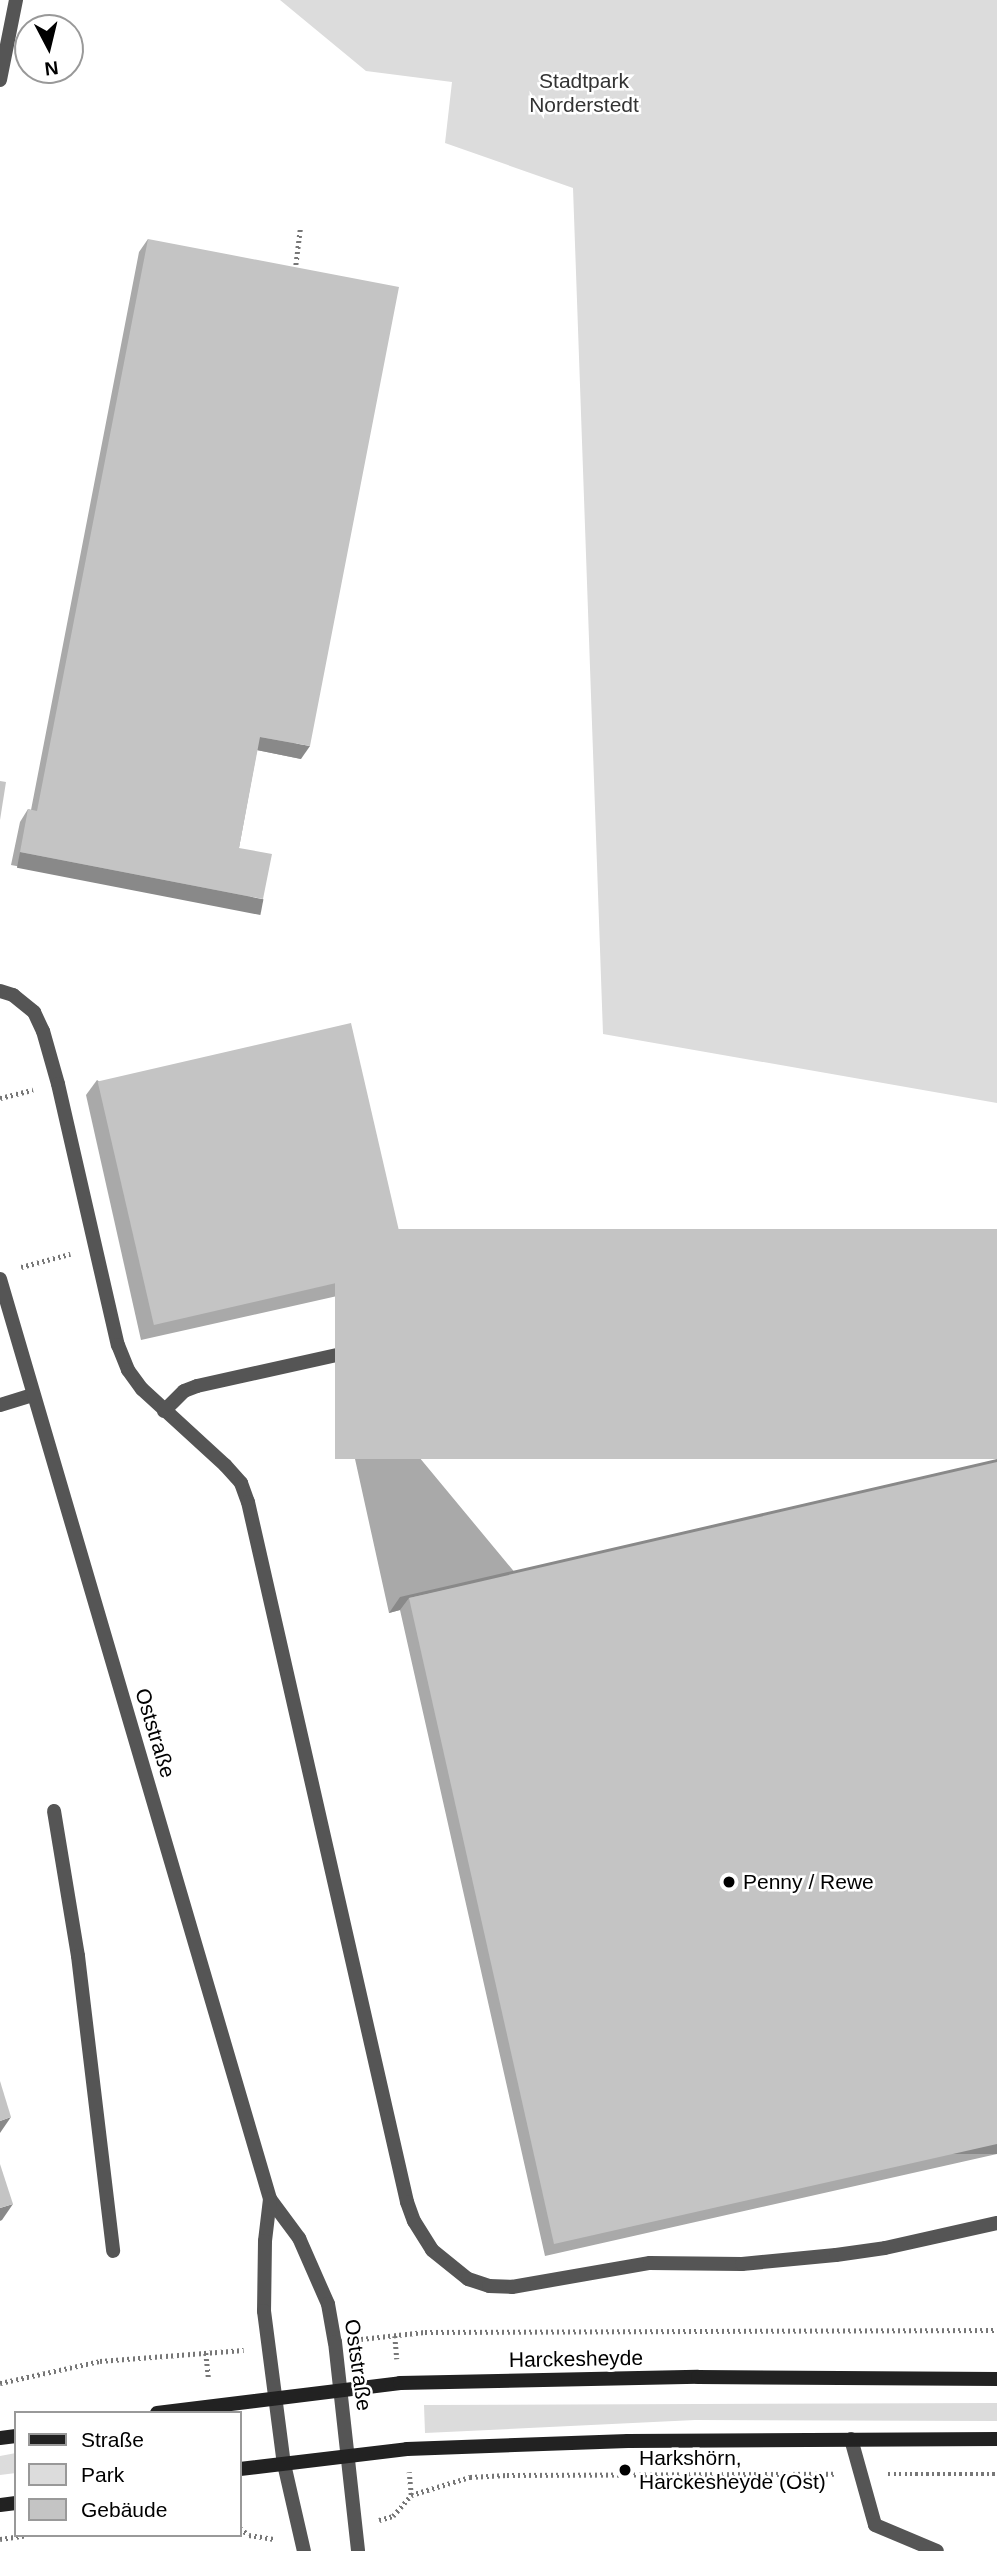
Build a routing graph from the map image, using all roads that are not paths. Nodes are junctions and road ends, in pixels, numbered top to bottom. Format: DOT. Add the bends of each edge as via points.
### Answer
graph roads {
  1 [pos="16,0"];
  2 [pos="0,80"];
  3 [pos="0,991"];
  4 [pos="0,1279"];
  5 [pos="409,1339"];
  6 [pos="32,1395"];
  7 [pos="0,1405"];
  8 [pos="164,1411"];
  9 [pos="54,1811"];
  10 [pos="270,2199"];
  11 [pos="997,2223"];
  12 [pos="113,2251"];
  13 [pos="997,2379"];
  14 [pos="341,2390"];
  15 [pos="275,2397"];
  16 [pos="172,2411"];
  17 [pos="851,2439"];
  18 [pos="997,2439"];
  19 [pos="348,2456"];
  20 [pos="284,2464"];
  21 [pos="242,2469"];
  22 [pos="304,2551"];
  23 [pos="358,2551"];
  24 [pos="937,2551"];
  1 -- 2 [label="street"];
  3 -- 8 [label="street" via="34,1012 43,1031 118,1345 128,1370"];
  4 -- 6 [label="street, Oststraße"];
  5 -- 8 [label="street" via="197,1386 184,1391"];
  6 -- 7 [label="street"];
  6 -- 10 [label="street, Oststraße"];
  8 -- 11 [label="street" via="225,1465 248,1502 407,2202 426,2241 448,2266 489,2286 530,2286 650,2263 742,2264 836,2255"];
  9 -- 12 [label="street" via="78,1956"];
  10 -- 14 [label="street, Oststraße" via="299,2238 328,2304"];
  10 -- 15 [label="street, Oststraße" via="264,2311"];
  13 -- 14 [label="main road, Harckesheyde" via="684,2378 400,2383"];
  14 -- 15 [label="main road, Harckesheyde"];
  14 -- 19 [label="street, Oststraße"];
  15 -- 16 [label="main road, Harckesheyde"];
  15 -- 20 [label="street, Oststraße"];
  17 -- 18 [label="main road"];
  17 -- 19 [label="main road" via="628,2441 407,2449"];
  17 -- 24 [label="street" via="875,2525"];
  19 -- 20 [label="main road"];
  19 -- 23 [label="street, Oststraße"];
  20 -- 21 [label="main road"];
  20 -- 22 [label="street, Oststraße"];
}
